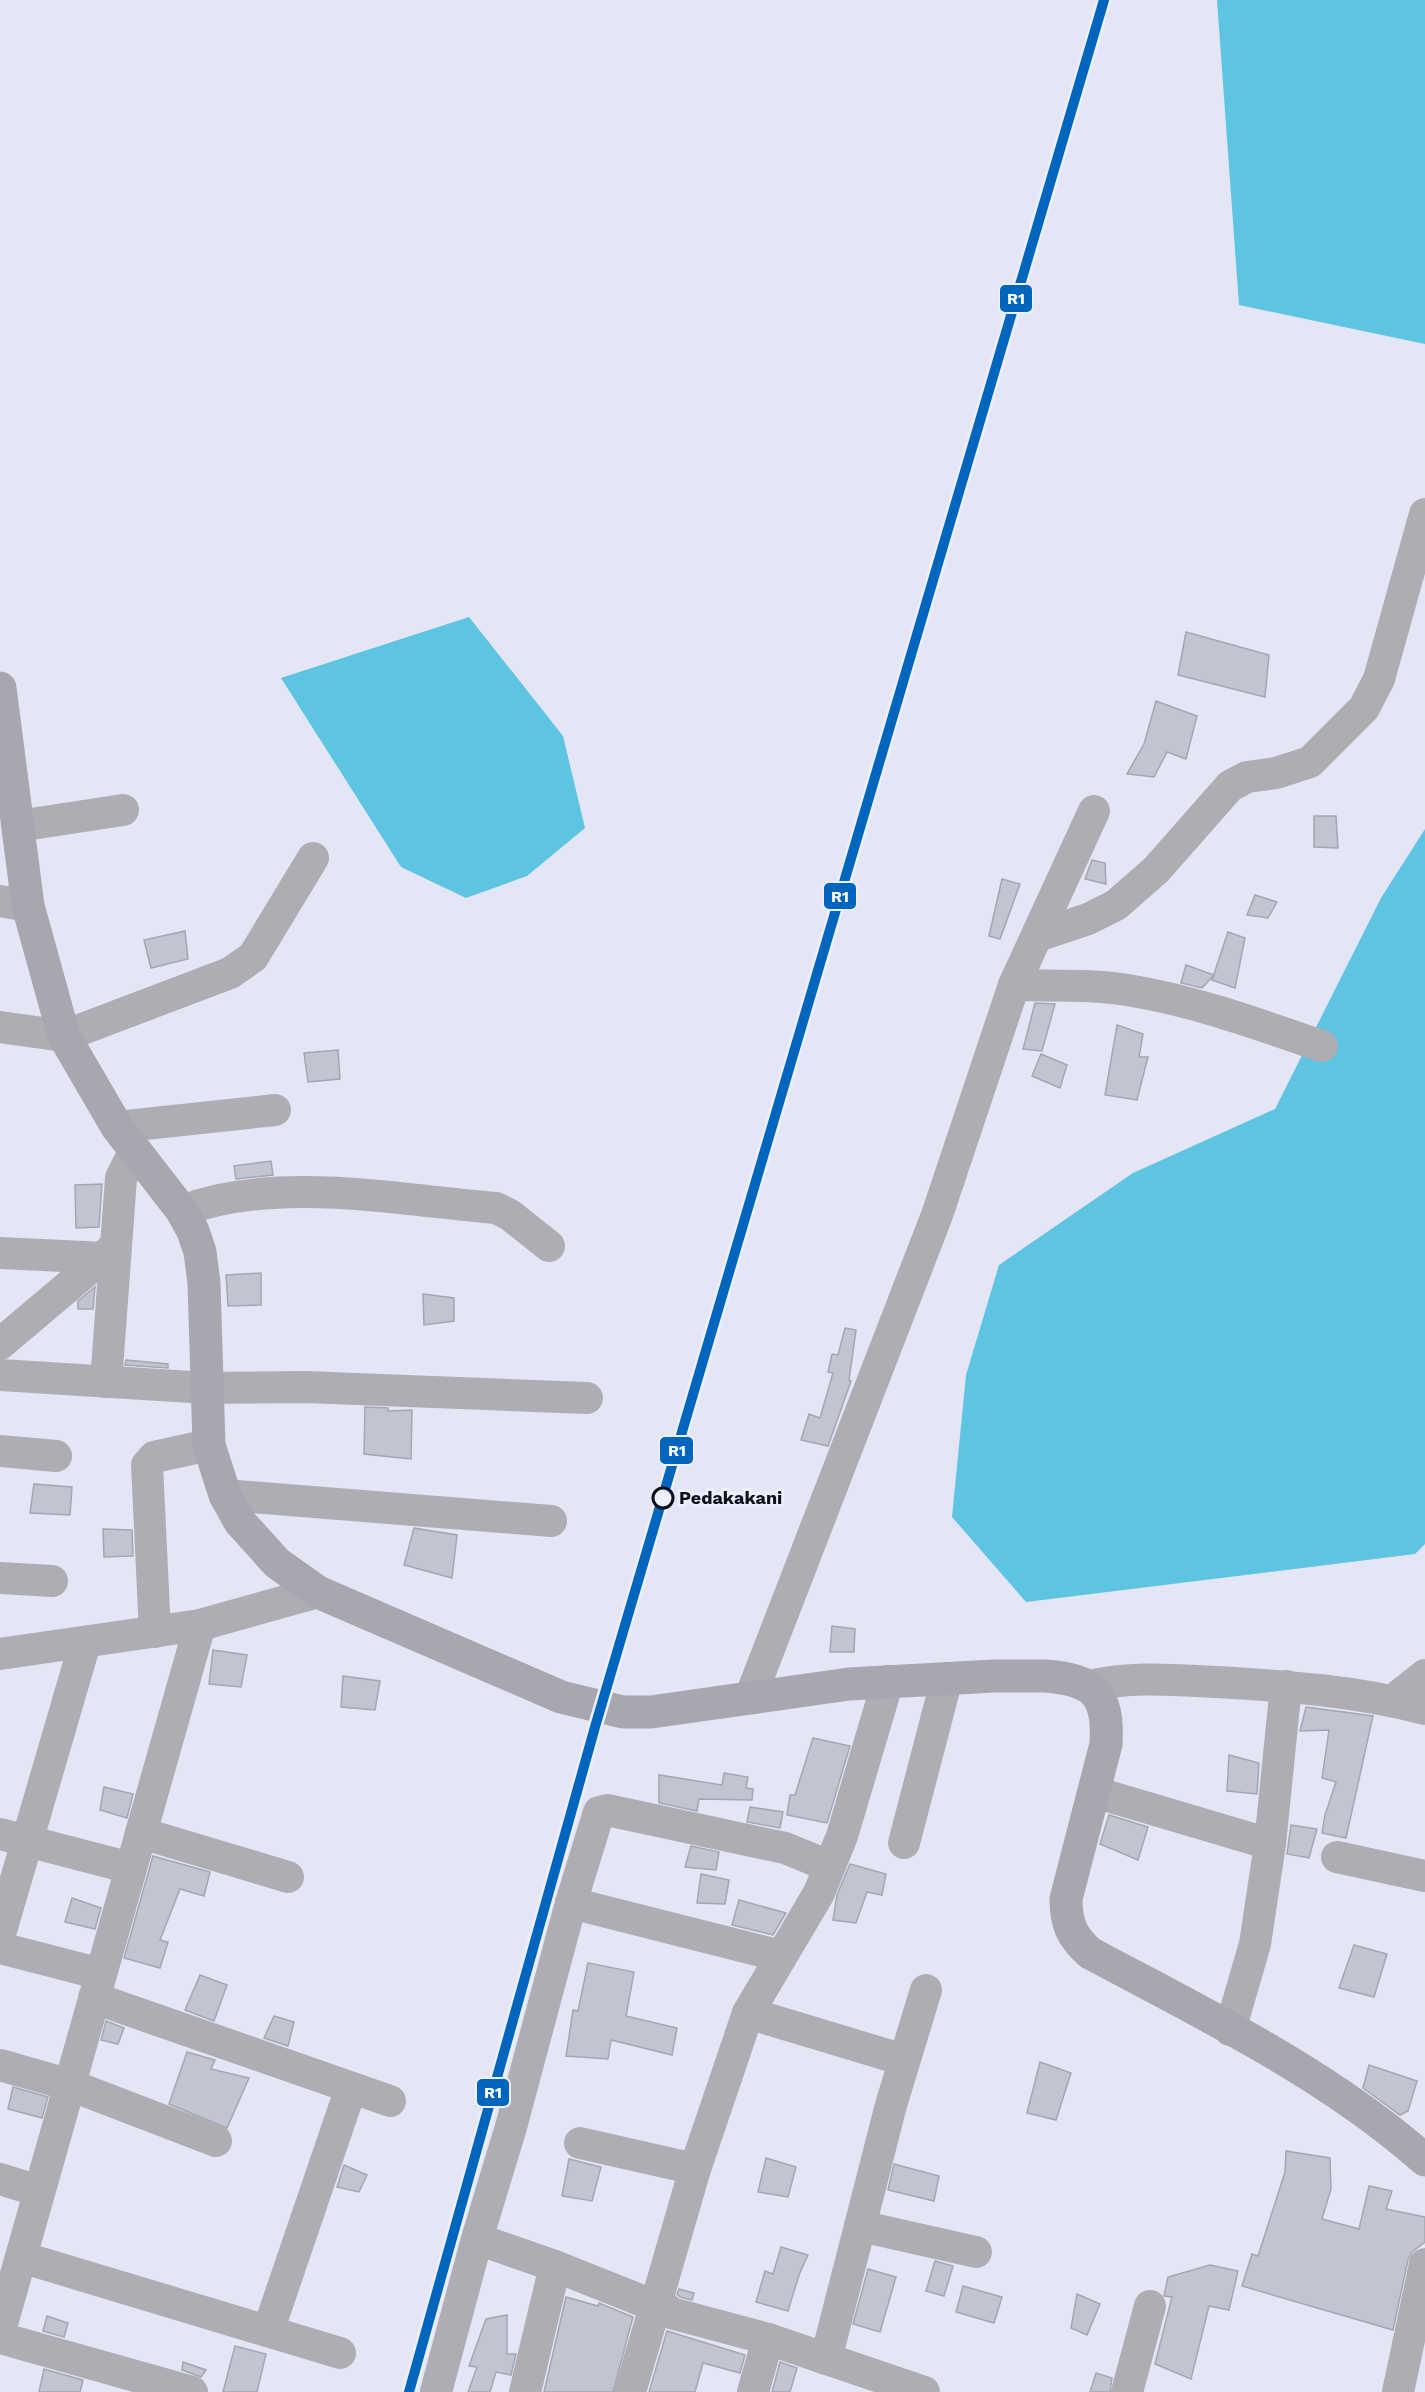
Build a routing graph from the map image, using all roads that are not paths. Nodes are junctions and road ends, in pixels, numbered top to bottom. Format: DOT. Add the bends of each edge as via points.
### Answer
graph roads {
  1 [pos="1425,514"];
  2 [pos="0,687"];
  3 [pos="6,778"];
  4 [pos="123,810"];
  5 [pos="1094,811"];
  6 [pos="18,826"];
  7 [pos="313,858"];
  8 [pos="14,903"];
  9 [pos="1037,936"];
  10 [pos="1014,984"];
  11 [pos="0,1027"];
  12 [pos="64,1036"];
  13 [pos="1322,1046"];
  14 [pos="275,1110"];
  15 [pos="126,1138"];
  16 [pos="182,1211"];
  17 [pos="549,1246"];
  18 [pos="111,1252"];
  19 [pos="0,1253"];
  20 [pos="0,1344"];
  21 [pos="0,1375"];
  22 [pos="106,1382"];
  23 [pos="207,1388"];
  24 [pos="587,1398"];
  25 [pos="209,1445"];
  26 [pos="0,1451"];
  27 [pos="56,1456"];
  28 [pos="225,1495"];
  29 [pos="551,1521"];
  30 [pos="0,1578"];
  31 [pos="52,1581"];
  32 [pos="318,1592"];
  33 [pos="200,1625"];
  34 [pos="155,1632"];
  35 [pos="85,1643"];
  36 [pos="0,1654"];
  37 [pos="1425,1675"];
  38 [pos="947,1678"];
  39 [pos="888,1681"];
  40 [pos="1090,1686"];
  41 [pos="1286,1686"];
  42 [pos="750,1698"];
  43 [pos="1392,1701"];
  44 [pos="1425,1709"];
  45 [pos="1094,1792"];
  46 [pos="141,1833"];
  47 [pos="14,1837"];
  48 [pos="904,1843"];
  49 [pos="1270,1844"];
  50 [pos="1337,1857"];
  51 [pos="829,1866"];
  52 [pos="131,1868"];
  53 [pos="1425,1876"];
  54 [pos="288,1877"];
  55 [pos="571,1903"];
  56 [pos="0,1934"];
  57 [pos="0,1948"];
  58 [pos="782,1956"];
  59 [pos="97,1986"];
  60 [pos="926,1990"];
  61 [pos="748,2013"];
  62 [pos="1230,2030"];
  63 [pos="904,2060"];
  64 [pos="0,2065"];
  65 [pos="70,2085"];
  66 [pos="351,2088"];
  67 [pos="390,2102"];
  68 [pos="216,2141"];
  69 [pos="580,2143"];
  70 [pos="1425,2160"];
  71 [pos="695,2169"];
  72 [pos="0,2180"];
  73 [pos="39,2191"];
  74 [pos="860,2226"];
  75 [pos="477,2239"];
  76 [pos="976,2252"];
  77 [pos="21,2257"];
  78 [pos="1425,2264"];
  79 [pos="555,2266"];
  80 [pos="5,2296"];
  81 [pos="656,2303"];
  82 [pos="1150,2306"];
  83 [pos="0,2331"];
  84 [pos="268,2331"];
  85 [pos="0,2338"];
  86 [pos="768,2339"];
  87 [pos="339,2353"];
  88 [pos="826,2359"];
  89 [pos="192,2392"];
  90 [pos="436,2392"];
  91 [pos="525,2392"];
  92 [pos="630,2392"];
  93 [pos="753,2392"];
  94 [pos="924,2392"];
  95 [pos="1127,2392"];
  96 [pos="1398,2392"];
  1 -- 9 [label="street" via="1379,679 1364,708 1310,762 1247,777 1230,786 1156,870 1116,905"];
  2 -- 3 [label="main road"];
  3 -- 6 [label="main road"];
  4 -- 6 [label="street"];
  5 -- 9 [label="street"];
  6 -- 8 [label="main road"];
  7 -- 12 [label="street" via="253,957 244,965 192,990"];
  8 -- 12 [label="main road" via="37,946"];
  9 -- 10 [label="street"];
  10 -- 13 [label="street" via="1130,990 1180,1000"];
  10 -- 42 [label="street" via="937,1215"];
  11 -- 12 [label="street"];
  12 -- 15 [label="main road"];
  14 -- 15 [label="street"];
  15 -- 16 [label="main road"];
  15 -- 18 [label="street"];
  16 -- 17 [label="street" via="222,1198 287,1193 496,1208"];
  16 -- 23 [label="main road" via="200,1252"];
  18 -- 19 [label="street"];
  18 -- 20 [label="street"];
  18 -- 22 [label="street"];
  21 -- 22 [label="street"];
  22 -- 23 [label="street"];
  23 -- 24 [label="street" via="305,1387"];
  23 -- 25 [label="main road"];
  25 -- 28 [label="main road"];
  25 -- 34 [label="street" via="154,1457 147,1465"];
  26 -- 27 [label="street"];
  28 -- 29 [label="street"];
  28 -- 32 [label="main road" via="255,1541 277,1563"];
  30 -- 31 [label="street"];
  32 -- 33 [label="street"];
  32 -- 42 [label="main road" via="561,1697 601,1708 651,1712"];
  33 -- 34 [label="street"];
  33 -- 46 [label="street"];
  34 -- 35 [label="street"];
  35 -- 36 [label="street"];
  35 -- 47 [label="street"];
  37 -- 43 [label="street"];
  38 -- 39 [label="main road"];
  38 -- 40 [label="main road" via="1046,1676 1071,1678"];
  38 -- 48 [label="street"];
  39 -- 42 [label="main road"];
  39 -- 51 [label="street" via="842,1836"];
  40 -- 41 [label="street" via="1134,1678"];
  40 -- 45 [label="main road" via="1099,1696 1107,1724"];
  41 -- 43 [label="street"];
  41 -- 49 [label="street"];
  43 -- 44 [label="street"];
  45 -- 49 [label="street"];
  45 -- 62 [label="main road" via="1066,1899 1070,1931 1090,1953"];
  46 -- 52 [label="street"];
  46 -- 54 [label="street"];
  47 -- 52 [label="street"];
  47 -- 56 [label="street"];
  49 -- 62 [label="street" via="1255,1944"];
  50 -- 53 [label="street"];
  51 -- 55 [label="street" via="785,1848 602,1810 597,1815"];
  51 -- 58 [label="street" via="819,1893"];
  52 -- 59 [label="street"];
  55 -- 58 [label="street"];
  55 -- 75 [label="street" via="512,2127"];
  57 -- 59 [label="street"];
  58 -- 61 [label="street"];
  59 -- 65 [label="street"];
  59 -- 66 [label="street"];
  60 -- 63 [label="street"];
  61 -- 63 [label="street"];
  61 -- 71 [label="street"];
  62 -- 70 [label="main road" via="1372,2115"];
  63 -- 74 [label="street"];
  64 -- 65 [label="street"];
  65 -- 68 [label="street"];
  65 -- 73 [label="street"];
  66 -- 67 [label="street"];
  66 -- 84 [label="street"];
  69 -- 71 [label="street"];
  71 -- 81 [label="street"];
  72 -- 73 [label="street"];
  73 -- 77 [label="street"];
  74 -- 76 [label="street"];
  74 -- 88 [label="street"];
  75 -- 79 [label="street"];
  75 -- 90 [label="street"];
  77 -- 80 [label="street"];
  77 -- 84 [label="street"];
  78 -- 96 [label="street"];
  79 -- 81 [label="street"];
  79 -- 91 [label="street"];
  80 -- 83 [label="street"];
  81 -- 86 [label="street" via="671,2313"];
  81 -- 92 [label="street"];
  82 -- 95 [label="street"];
  84 -- 87 [label="street"];
  85 -- 89 [label="street"];
  86 -- 88 [label="street"];
  86 -- 93 [label="street"];
  88 -- 94 [label="street"];
}
